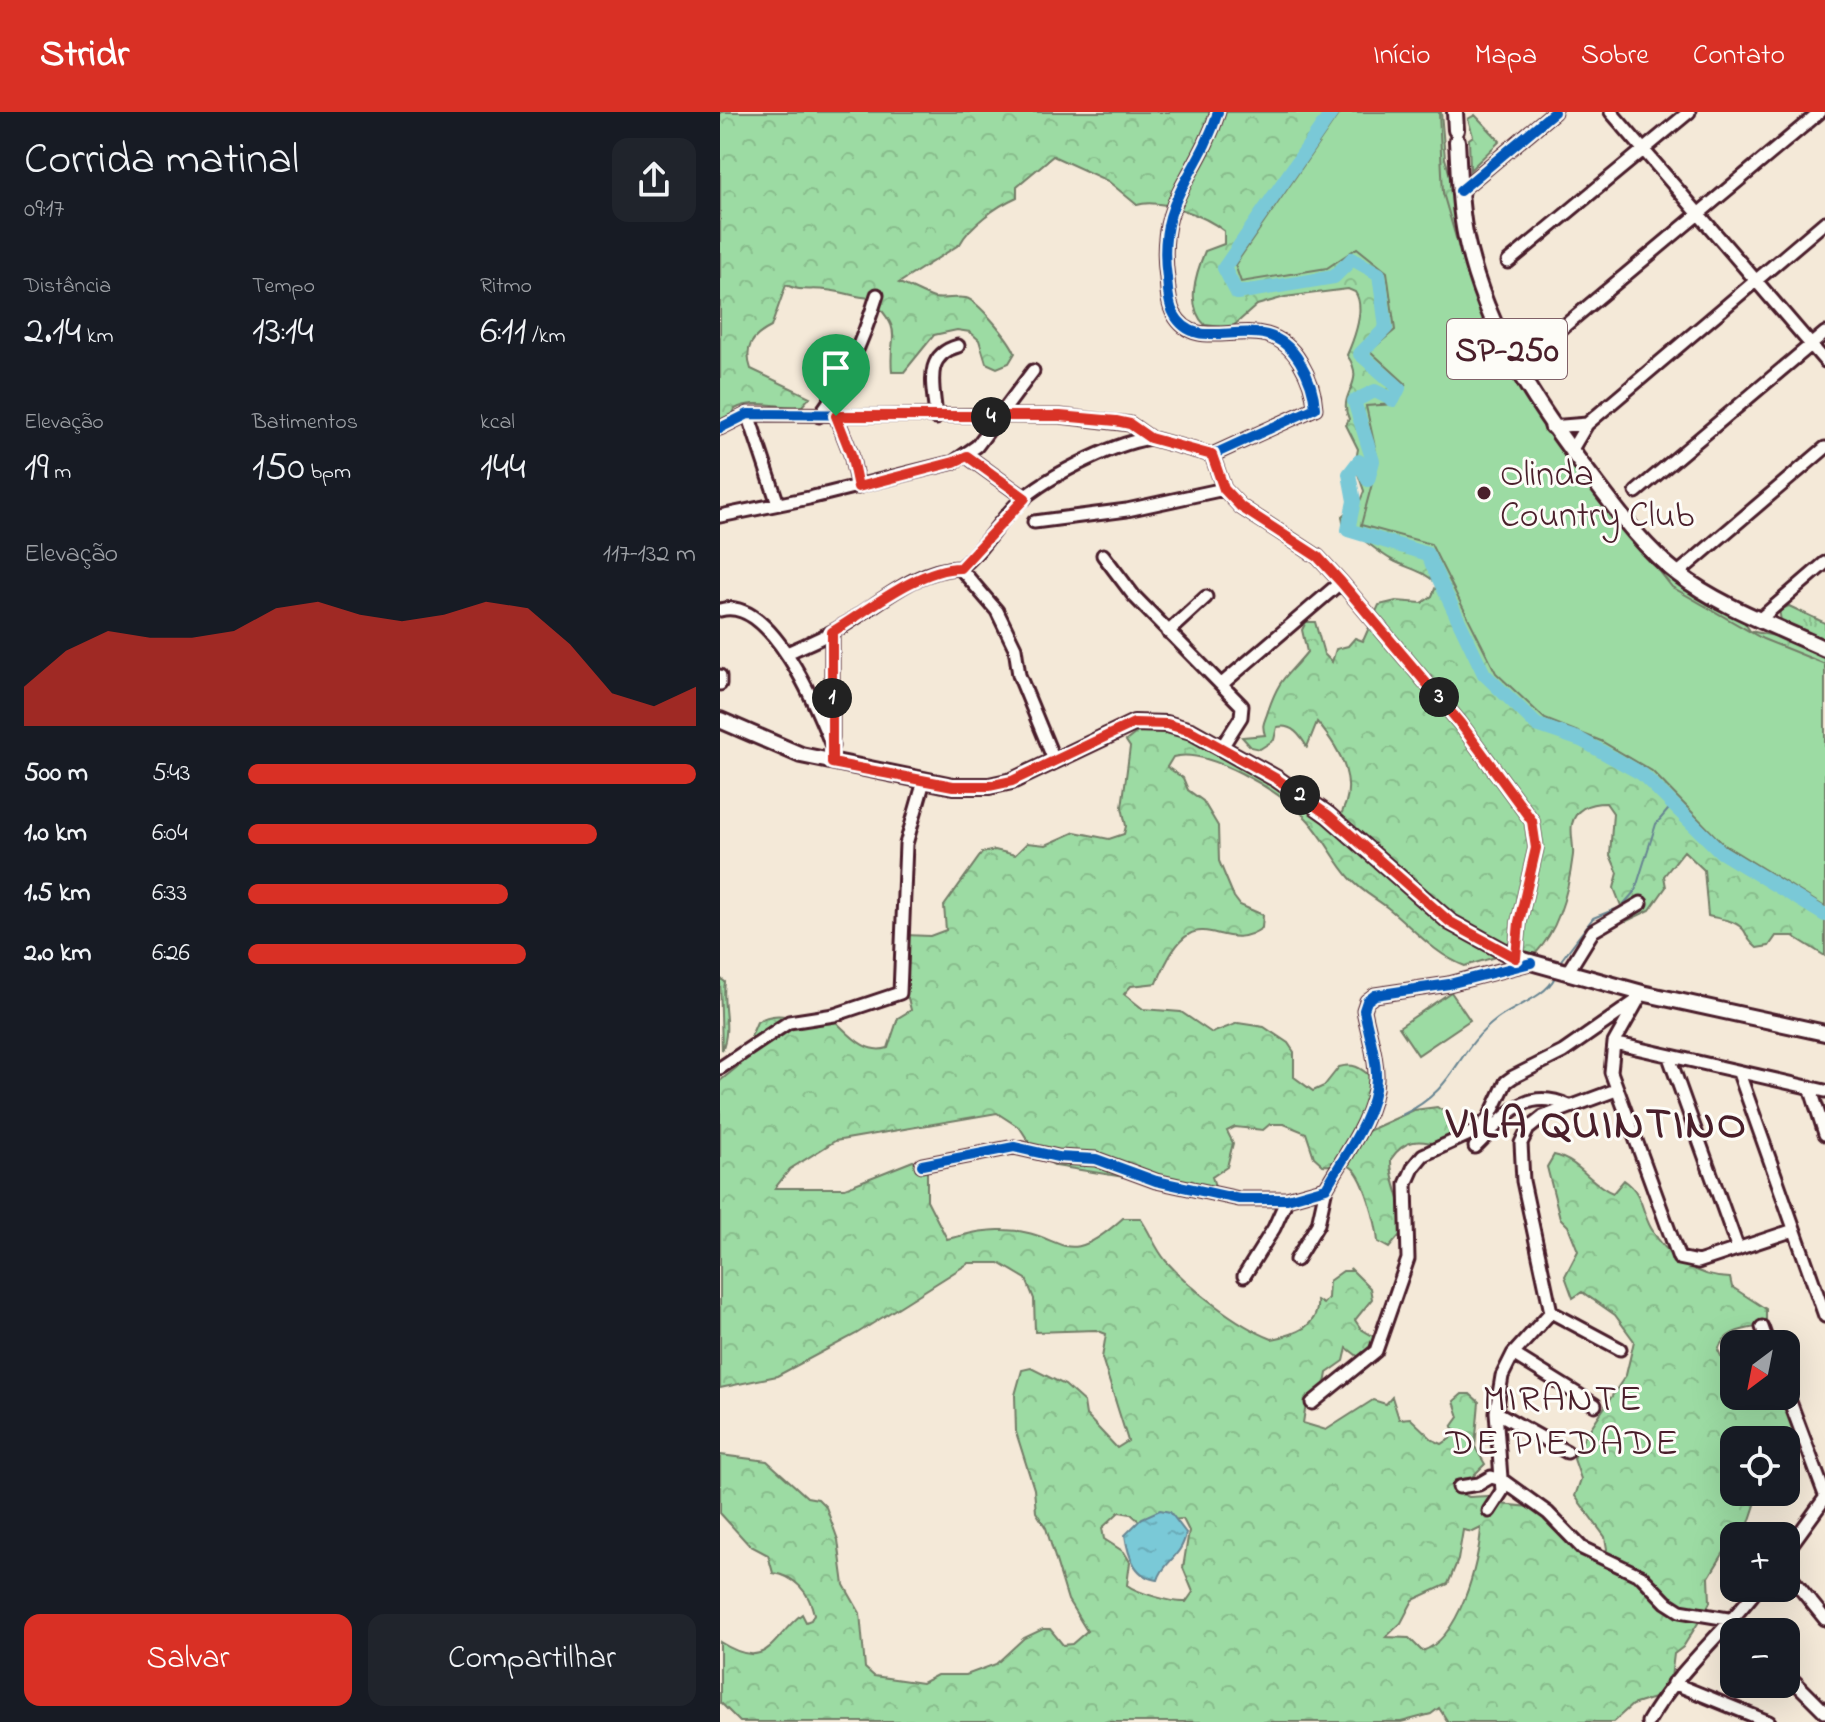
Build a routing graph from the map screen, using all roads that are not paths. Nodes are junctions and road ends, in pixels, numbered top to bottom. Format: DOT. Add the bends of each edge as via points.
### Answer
graph roads {
  1 [pos="1218,112"];
  2 [pos="1455,112"];
  3 [pos="1554,112"];
  4 [pos="1611,112"];
  5 [pos="1689,112"];
  6 [pos="1820,112"];
  7 [pos="1644,149"];
  8 [pos="1460,191"];
  9 [pos="1699,214"];
  10 [pos="1825,222"];
  11 [pos="1508,262"];
  12 [pos="1755,281"];
  13 [pos="877,295"];
  14 [pos="1825,333"];
  15 [pos="1811,345"];
  16 [pos="958,346"];
  17 [pos="1537,349"];
  18 [pos="1825,361"];
  19 [pos="1033,371"];
  20 [pos="748,414"];
  21 [pos="819,416"];
  22 [pos="836,416"];
  23 [pos="999,416"];
  24 [pos="936,418"];
  25 [pos="1587,424"];
  26 [pos="1551,427"];
  27 [pos="720,428"];
  28 [pos="1150,438"];
  29 [pos="1825,448"];
  30 [pos="1571,451"];
  31 [pos="1212,455"];
  32 [pos="967,456"];
  33 [pos="858,487"];
  34 [pos="1224,489"];
  35 [pos="1636,492"];
  36 [pos="1025,498"];
  37 [pos="778,504"];
  38 [pos="720,516"];
  39 [pos="1034,522"];
  40 [pos="1103,555"];
  41 [pos="1825,563"];
  42 [pos="960,568"];
  43 [pos="1677,574"];
  44 [pos="1341,582"];
  45 [pos="1206,597"];
  46 [pos="720,610"];
  47 [pos="1760,619"];
  48 [pos="832,632"];
  49 [pos="1168,632"];
  50 [pos="1825,649"];
  51 [pos="787,653"];
  52 [pos="720,676"];
  53 [pos="720,684"];
  54 [pos="1222,684"];
  55 [pos="720,720"];
  56 [pos="832,746"];
  57 [pos="1222,747"];
  58 [pos="1054,760"];
  59 [pos="832,763"];
  60 [pos="924,781"];
  61 [pos="1641,903"];
  62 [pos="1530,962"];
  63 [pos="1565,973"];
  64 [pos="1640,996"];
  65 [pos="1825,1033"];
  66 [pos="1614,1043"];
  67 [pos="1669,1057"];
  68 [pos="720,1068"];
  69 [pos="1739,1073"];
  70 [pos="1810,1087"];
  71 [pos="1616,1090"];
  72 [pos="1825,1091"];
  73 [pos="1569,1106"];
  74 [pos="1825,1134"];
  75 [pos="1475,1147"];
  76 [pos="922,1165"];
  77 [pos="1326,1188"];
  78 [pos="1287,1199"];
  79 [pos="1794,1230"];
  80 [pos="1738,1249"];
  81 [pos="1296,1260"];
  82 [pos="1244,1276"];
  83 [pos="1551,1312"];
  84 [pos="1825,1316"];
  85 [pos="1762,1327"];
  86 [pos="1763,1330"];
  87 [pos="1620,1349"];
  88 [pos="1513,1354"];
  89 [pos="1312,1403"];
  90 [pos="1595,1405"];
  91 [pos="1793,1410"];
  92 [pos="1496,1412"];
  93 [pos="1567,1452"];
  94 [pos="1502,1480"];
  95 [pos="1459,1487"];
  96 [pos="1825,1496"];
  97 [pos="1489,1511"];
  98 [pos="1800,1532"];
  99 [pos="1800,1588"];
  100 [pos="1722,1618"];
  101 [pos="1825,1619"];
  102 [pos="1720,1634"];
  103 [pos="1673,1683"];
  104 [pos="1800,1687"];
  105 [pos="1825,1712"];
  106 [pos="1825,1718"];
  107 [pos="1648,1722"];
  108 [pos="1769,1722"];
  109 [pos="1818,1722"];
  1 -- 31 [label="street" via="1168,214 1163,236 1171,310 1191,330 1210,335 1259,332 1289,344 1309,378 1315,408"];
  2 -- 8 [label="main road, SP-250"];
  3 -- 8 [label="street"];
  4 -- 7 [label="street"];
  5 -- 7 [label="street"];
  6 -- 9 [label="street"];
  7 -- 9 [label="street"];
  7 -- 11 [label="street"];
  8 -- 26 [label="main road, SP-250" via="1465,237 1487,303 1513,363"];
  9 -- 12 [label="street"];
  9 -- 17 [label="street"];
  10 -- 12 [label="street"];
  12 -- 15 [label="street"];
  12 -- 25 [label="street"];
  13 -- 21 [label="street" via="847,372"];
  14 -- 15 [label="street"];
  15 -- 18 [label="street"];
  15 -- 35 [label="street"];
  16 -- 24 [label="street" via="943,350 934,362"];
  19 -- 23 [label="street"];
  20 -- 21 [label="street"];
  20 -- 27 [label="street"];
  20 -- 37 [label="street"];
  21 -- 22 [label="street"];
  22 -- 24 [label="street"];
  22 -- 33 [label="street"];
  23 -- 24 [label="street"];
  23 -- 28 [label="street" via="1116,421"];
  23 -- 32 [label="street"];
  25 -- 26 [label="street"];
  25 -- 30 [label="street"];
  26 -- 30 [label="main road, SP-250"];
  28 -- 31 [label="street"];
  28 -- 36 [label="street" via="1057,476"];
  29 -- 43 [label="street"];
  30 -- 43 [label="main road, SP-250"];
  31 -- 34 [label="street"];
  32 -- 33 [label="street"];
  32 -- 36 [label="street"];
  33 -- 37 [label="street"];
  34 -- 39 [label="street" via="1127,510"];
  34 -- 44 [label="street" via="1241,507 1318,557"];
  36 -- 42 [label="street"];
  37 -- 38 [label="street"];
  40 -- 49 [label="street"];
  41 -- 47 [label="street"];
  42 -- 48 [label="street" via="922,577"];
  42 -- 58 [label="street" via="997,611"];
  43 -- 47 [label="main road, SP-250"];
  44 -- 54 [label="street"];
  44 -- 62 [label="street" via="1460,723 1532,821 1536,848 1519,922"];
  45 -- 49 [label="street"];
  46 -- 51 [label="street" via="738,608 750,615"];
  47 -- 50 [label="main road, SP-250"];
  48 -- 51 [label="street"];
  48 -- 56 [label="street"];
  49 -- 54 [label="street"];
  51 -- 56 [label="street"];
  52 -- 53 [label="street"];
  54 -- 57 [label="street" via="1243,712"];
  55 -- 59 [label="main road" via="767,743"];
  56 -- 59 [label="street"];
  57 -- 58 [label="main road" via="1191,731 1147,722 1123,727"];
  57 -- 62 [label="main road" via="1328,815 1450,922"];
  58 -- 60 [label="main road" via="989,786"];
  59 -- 60 [label="main road"];
  60 -- 68 [label="street" via="906,844 900,993 834,1015 789,1022"];
  61 -- 63 [label="street" via="1593,931"];
  62 -- 63 [label="main road"];
  62 -- 77 [label="street" via="1367,1001 1375,1091"];
  63 -- 64 [label="main road"];
  64 -- 65 [label="main road"];
  64 -- 66 [label="street"];
  64 -- 89 [label="street" via="1563,1052 1506,1082 1478,1130 1423,1155 1414,1166 1406,1184 1408,1259 1376,1351"];
  66 -- 67 [label="street"];
  66 -- 71 [label="street" via="1611,1072"];
  67 -- 69 [label="street"];
  67 -- 80 [label="street"];
  69 -- 70 [label="street"];
  69 -- 79 [label="street"];
  70 -- 72 [label="street"];
  70 -- 74 [label="street"];
  71 -- 73 [label="street"];
  71 -- 80 [label="street" via="1679,1258 1698,1262"];
  73 -- 75 [label="street" via="1541,1097 1526,1101"];
  73 -- 83 [label="street" via="1528,1129 1519,1158"];
  76 -- 78 [label="street" via="1014,1147 1096,1159 1239,1199"];
  77 -- 78 [label="street"];
  77 -- 81 [label="street" via="1318,1224"];
  78 -- 82 [label="street"];
  79 -- 80 [label="street"];
  79 -- 84 [label="street"];
  83 -- 87 [label="street"];
  83 -- 88 [label="street"];
  85 -- 86 [label="street"];
  88 -- 90 [label="street"];
  88 -- 92 [label="street" via="1502,1376"];
  91 -- 96 [label="street"];
  92 -- 93 [label="street"];
  92 -- 94 [label="street"];
  94 -- 95 [label="street" via="1491,1477"];
  94 -- 97 [label="street" via="1502,1491"];
  94 -- 100 [label="street" via="1548,1513 1582,1548 1641,1576 1680,1611"];
  96 -- 98 [label="street"];
  99 -- 101 [label="street"];
  102 -- 103 [label="street"];
  103 -- 107 [label="street"];
  103 -- 108 [label="street"];
  104 -- 105 [label="street"];
  106 -- 109 [label="street"];
}
